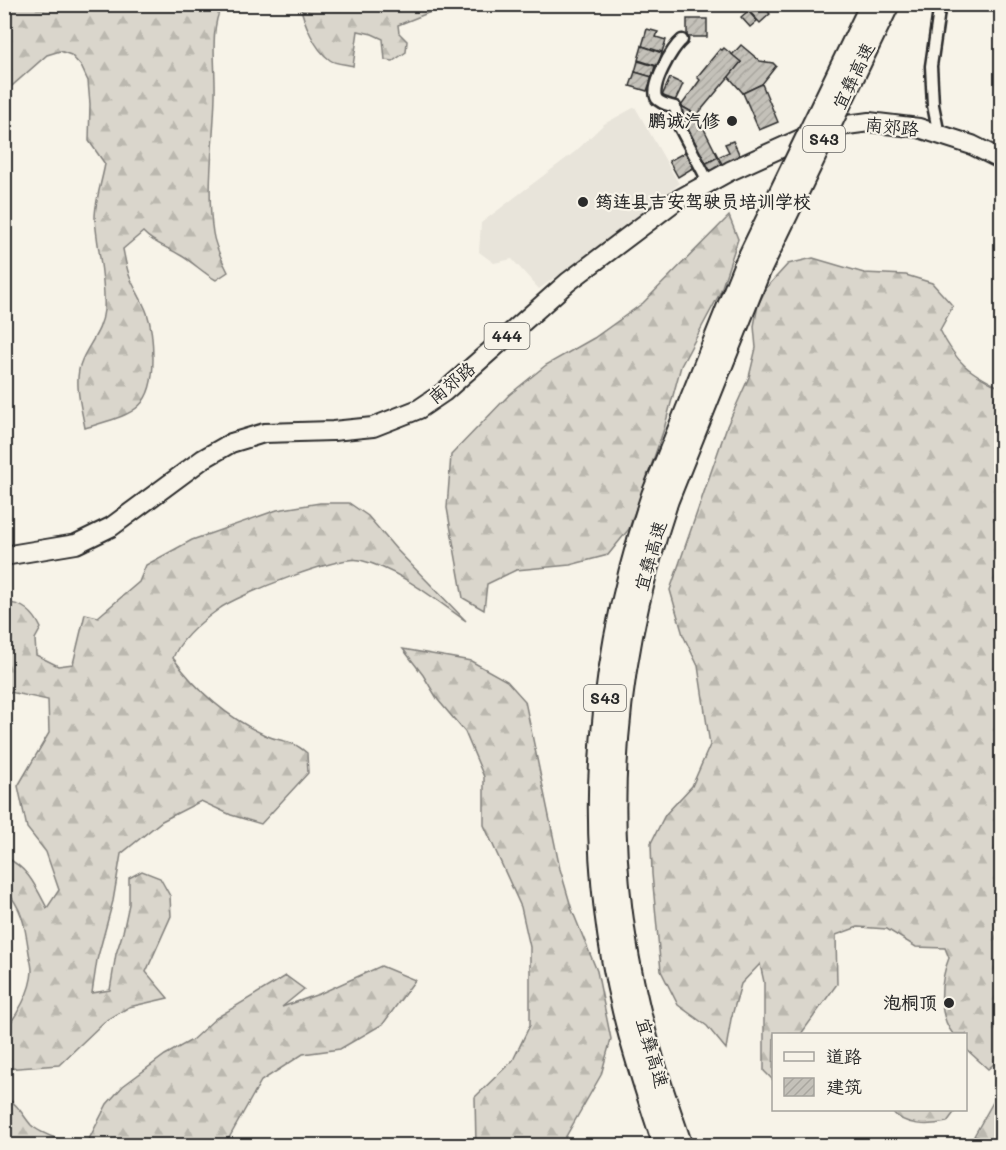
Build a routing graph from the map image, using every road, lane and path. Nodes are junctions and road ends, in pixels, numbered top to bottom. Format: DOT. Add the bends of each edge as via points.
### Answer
graph roads {
  1 [pos="870,4"];
  2 [pos="889,4"];
  3 [pos="940,4"];
  4 [pos="682,40"];
  5 [pos="939,135"];
  6 [pos="1002,160"];
  7 [pos="708,183"];
  8 [pos="751,270"];
  9 [pos="4,556"];
  10 [pos="664,1146"];
  11 [pos="682,1146"];
  1 -- 8 [label="highway, 宜彝高速 / S43, bridge"];
  2 -- 8 [label="highway, 宜彝高速 / S43, bridge"];
  3 -- 5 [label="street" via="931,66"];
  4 -- 7 [label="street" via="669,53 655,89 656,97 675,107 679,126"];
  5 -- 6 [label="main road, 南郊路 / 444"];
  5 -- 7 [label="main road, 南郊路 / 444" via="919,128 869,122 825,128"];
  7 -- 9 [label="main road, 南郊路 / 444" via="674,202 568,282 444,392 419,409 373,427 264,433 231,443 202,459 111,527 85,540"];
  8 -- 10 [label="highway, 宜彝高速 / S43" via="652,495 618,614 602,717 599,831 608,935 631,1043"];
  8 -- 11 [label="highway, 宜彝高速 / S43" via="656,536 633,626 619,719 615,831 626,942 647,1038"];
}
